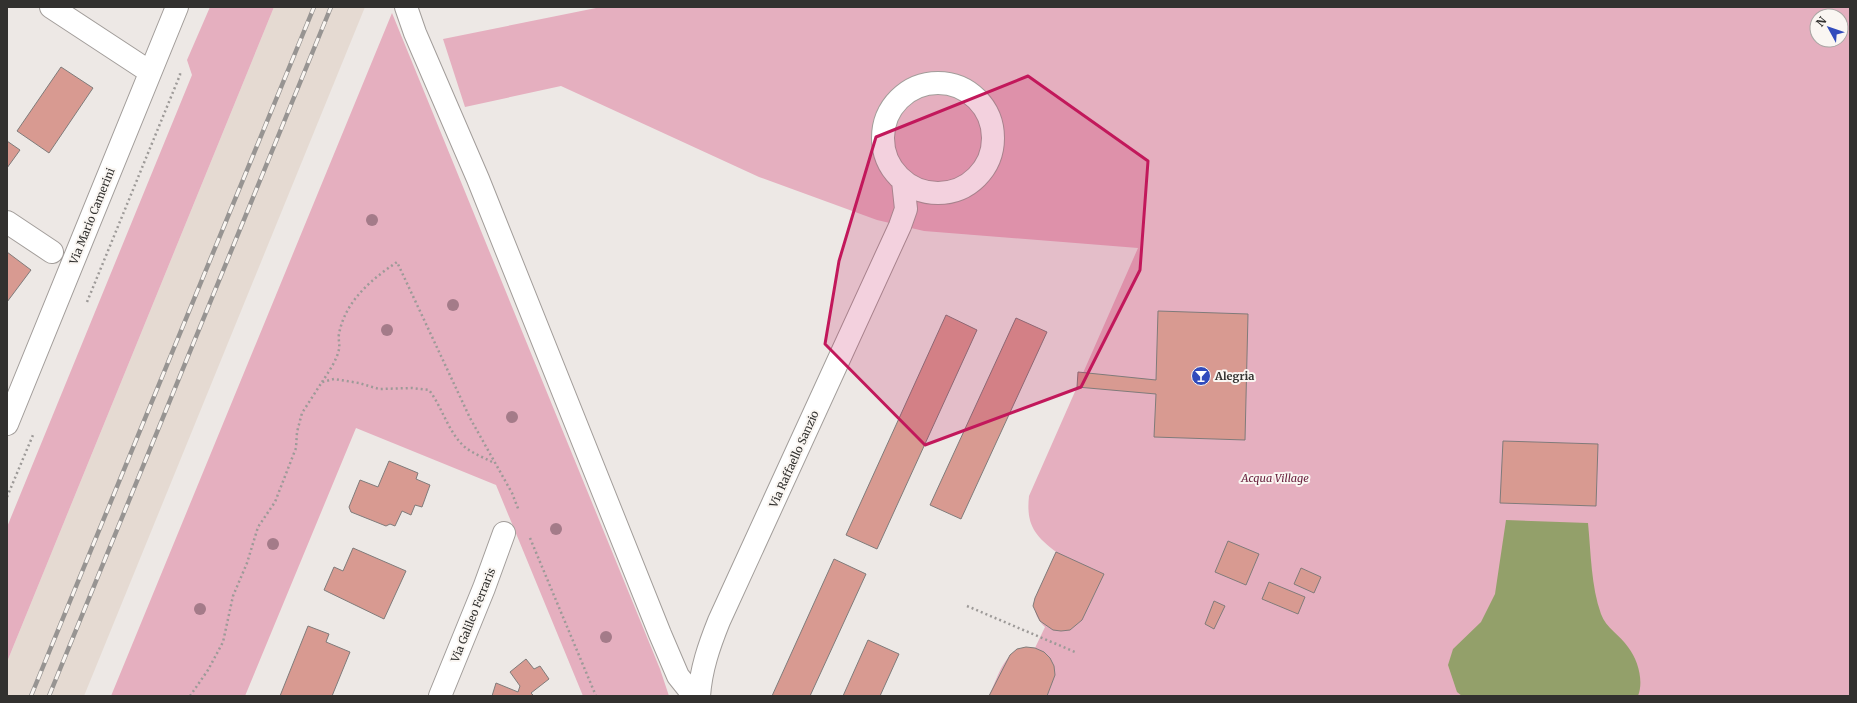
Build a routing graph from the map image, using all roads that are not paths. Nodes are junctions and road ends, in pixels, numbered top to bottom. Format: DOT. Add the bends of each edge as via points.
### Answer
graph roads {
  1 [pos="51,7"];
  2 [pos="177,7"];
  3 [pos="406,7"];
  4 [pos="150,72"];
  5 [pos="903,181"];
  6 [pos="932,193"];
  7 [pos="7,222"];
  8 [pos="900,226"];
  9 [pos="52,252"];
  10 [pos="7,424"];
  11 [pos="504,533"];
  12 [pos="440,696"];
  13 [pos="694,696"];
  14 [pos="699,696"];
  1 -- 4 [label="street"];
  2 -- 4 [label="street, Via Mario Camerini"];
  3 -- 13 [label="street" via="478,179 660,634 678,676"];
  4 -- 10 [label="street, Via Mario Camerini"];
  5 -- 6 [label="street" via="917,189"];
  5 -- 6 [label="street" via="885,156 882,140 884,124 890,109 900,97 913,88 928,83 944,82 959,86 973,94 984,106 993,135 992,151 986,166 976,178 963,187 948,192"];
  5 -- 8 [label="street, Via Raffaello Sanzio" via="906,209"];
  6 -- 8 [label="street, Via Raffaello Sanzio" via="912,210"];
  7 -- 9 [label="street"];
  8 -- 14 [label="street, Via Raffaello Sanzio" via="719,621 707,650"];
  11 -- 12 [label="street, Via Galileo Ferraris"];
}
